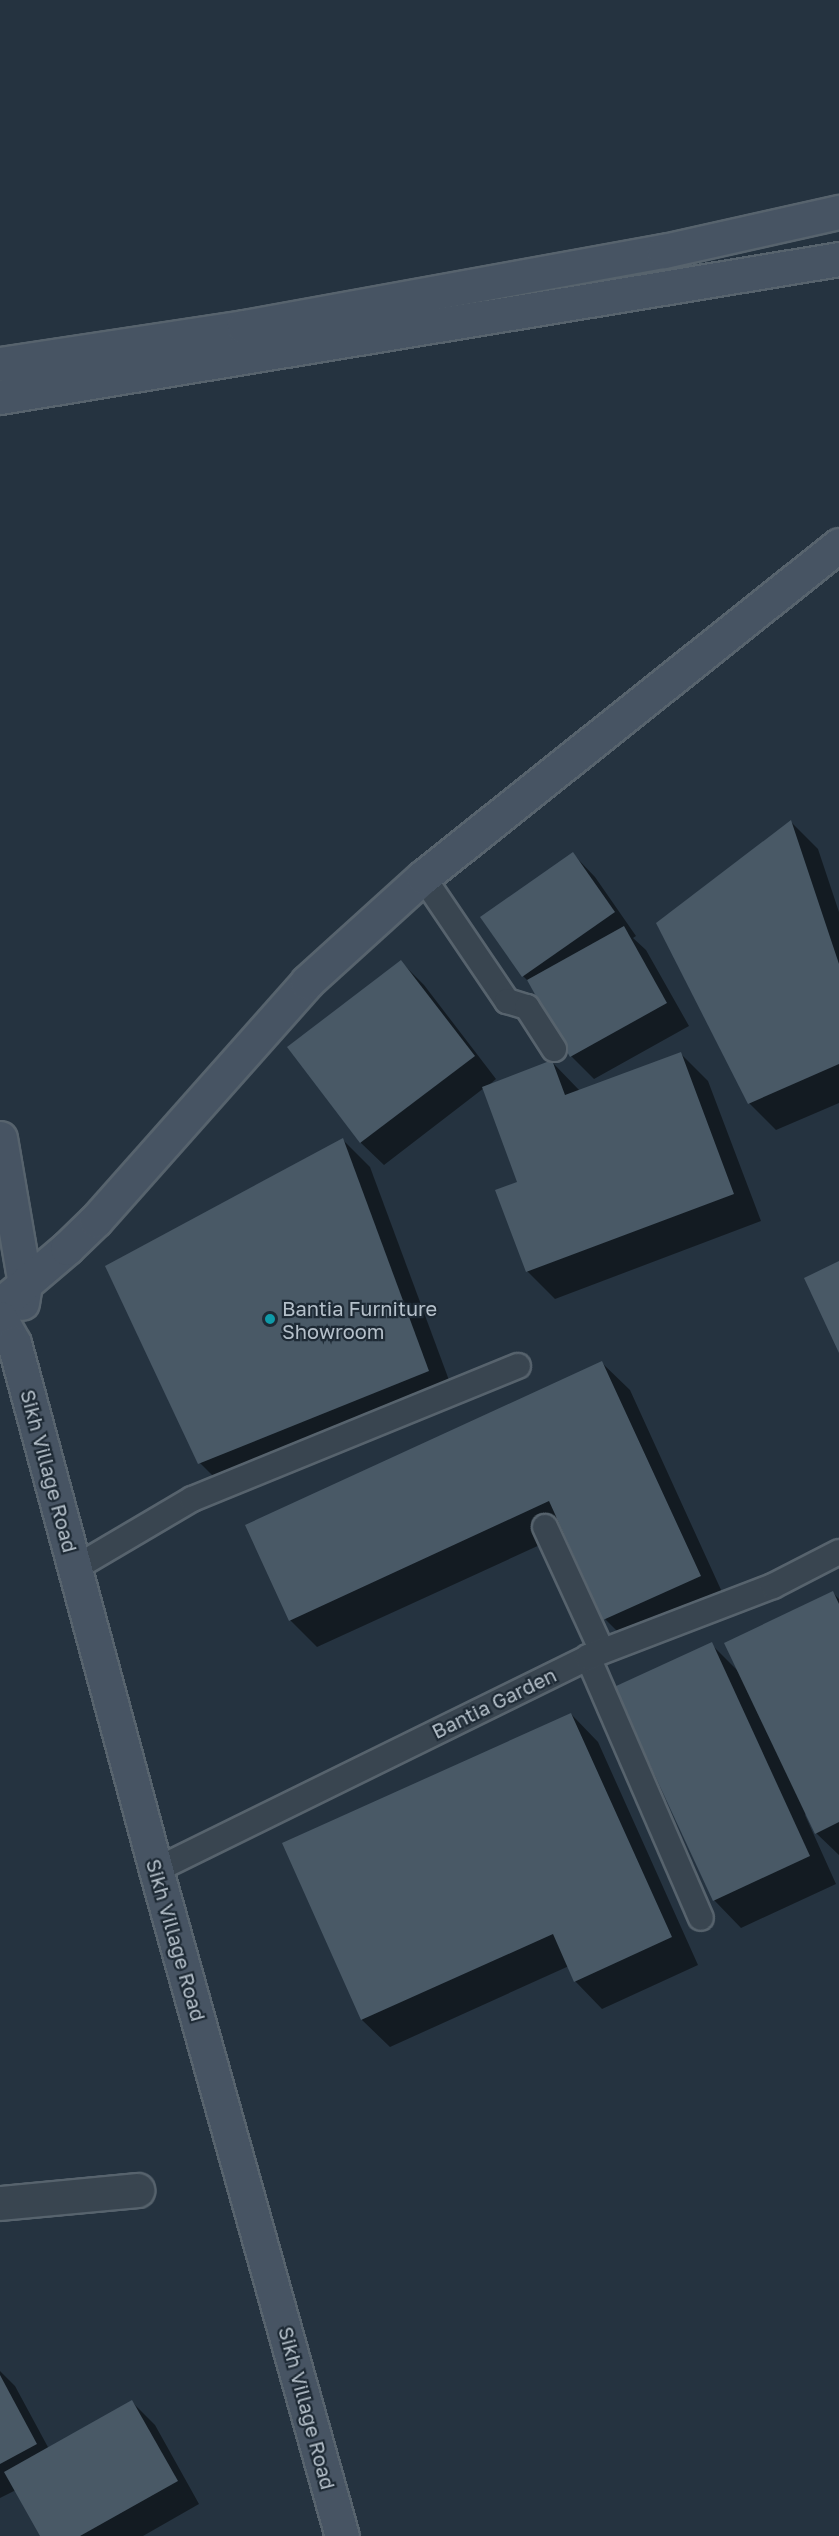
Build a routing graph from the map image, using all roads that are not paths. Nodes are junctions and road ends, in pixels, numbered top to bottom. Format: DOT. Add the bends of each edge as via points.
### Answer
graph roads {
  1 [pos="839,212"];
  2 [pos="839,259"];
  3 [pos="0,364"];
  4 [pos="0,397"];
  5 [pos="839,545"];
  6 [pos="423,877"];
  7 [pos="554,1049"];
  8 [pos="0,1138"];
  9 [pos="25,1284"];
  10 [pos="0,1305"];
  11 [pos="7,1330"];
  12 [pos="518,1366"];
  13 [pos="545,1527"];
  14 [pos="839,1552"];
  15 [pos="75,1568"];
  16 [pos="595,1654"];
  17 [pos="156,1870"];
  18 [pos="701,1918"];
  19 [pos="137,2190"];
  20 [pos="0,2203"];
  21 [pos="342,2536"];
  1 -- 3 [label="main road" via="664,251 255,325"];
  2 -- 4 [label="main road"];
  5 -- 6 [label="main road"];
  6 -- 7 [label="lane" via="507,1001 527,1007"];
  6 -- 9 [label="main road" via="307,982 96,1220"];
  8 -- 9 [label="main road, Sikh Village Road"];
  9 -- 10 [label="main road"];
  9 -- 11 [label="main road, Sikh Village Road"];
  11 -- 15 [label="main road, Sikh Village Road"];
  12 -- 15 [label="lane" via="192,1499"];
  13 -- 16 [label="lane"];
  14 -- 16 [label="lane, Bantia Garden" via="773,1586"];
  15 -- 17 [label="main road, Sikh Village Road"];
  16 -- 17 [label="lane, Bantia Garden"];
  16 -- 18 [label="lane"];
  17 -- 21 [label="main road, Sikh Village Road"];
  19 -- 20 [label="street"];
}
